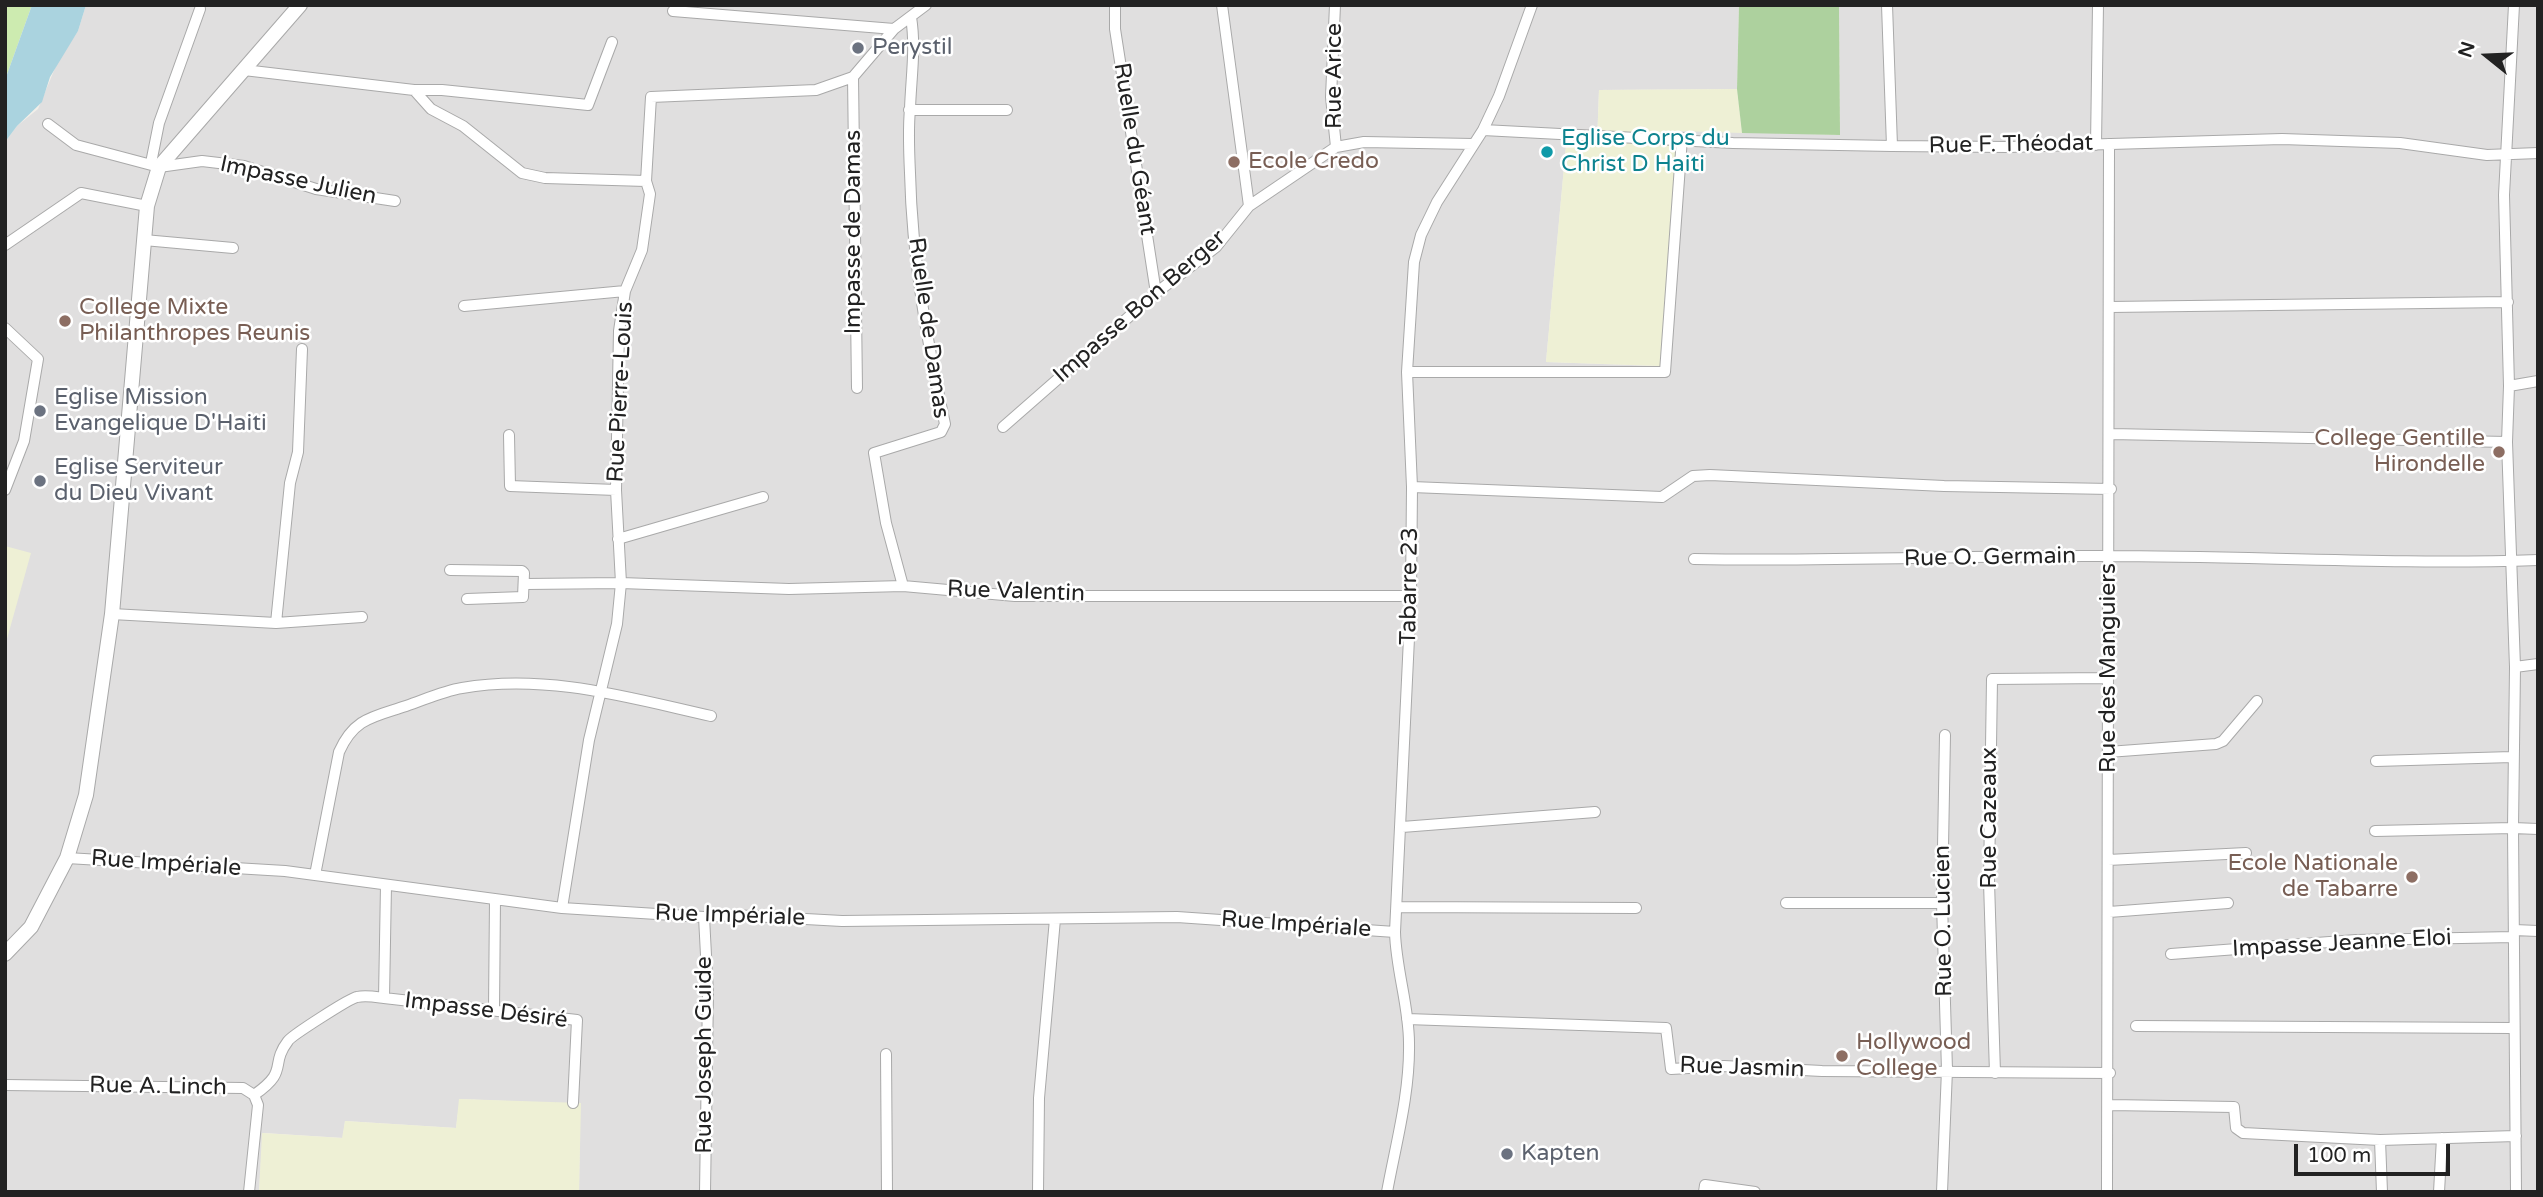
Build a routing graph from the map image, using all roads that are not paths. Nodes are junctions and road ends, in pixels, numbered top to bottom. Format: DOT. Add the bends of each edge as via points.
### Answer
graph roads {
  1 [pos="300,5"];
  2 [pos="926,5"];
  3 [pos="1115,5"];
  4 [pos="1222,5"];
  5 [pos="1335,5"];
  6 [pos="1532,5"];
  7 [pos="1887,5"];
  8 [pos="2098,5"];
  9 [pos="2514,5"];
  10 [pos="200,9"];
  11 [pos="673,11"];
  12 [pos="911,17"];
  13 [pos="894,29"];
  14 [pos="612,42"];
  15 [pos="244,70"];
  16 [pos="853,77"];
  17 [pos="414,90"];
  18 [pos="909,110"];
  19 [pos="1007,110"];
  20 [pos="48,124"];
  21 [pos="1483,130"];
  22 [pos="1682,138"];
  23 [pos="1474,144"];
  24 [pos="2109,144"];
  25 [pos="2096,145"];
  26 [pos="1892,146"];
  27 [pos="1336,147"];
  28 [pos="2538,153"];
  29 [pos="2505,154"];
  30 [pos="155,165"];
  31 [pos="646,181"];
  32 [pos="395,201"];
  33 [pos="147,206"];
  34 [pos="1249,206"];
  35 [pos="144,240"];
  36 [pos="5,245"];
  37 [pos="233,248"];
  38 [pos="625,291"];
  39 [pos="1156,293"];
  40 [pos="2508,302"];
  41 [pos="464,306"];
  42 [pos="2110,307"];
  43 [pos="5,328"];
  44 [pos="302,349"];
  45 [pos="1407,372"];
  46 [pos="2538,381"];
  47 [pos="2509,386"];
  48 [pos="857,387"];
  49 [pos="1003,427"];
  50 [pos="2111,434"];
  51 [pos="509,435"];
  52 [pos="2507,442"];
  53 [pos="8,476"];
  54 [pos="1412,487"];
  55 [pos="2111,489"];
  56 [pos="5,490"];
  57 [pos="615,490"];
  58 [pos="763,498"];
  59 [pos="618,539"];
  60 [pos="2110,556"];
  61 [pos="1694,559"];
  62 [pos="2538,560"];
  63 [pos="2511,561"];
  64 [pos="450,570"];
  65 [pos="621,583"];
  66 [pos="526,584"];
  67 [pos="903,586"];
  68 [pos="1411,596"];
  69 [pos="467,599"];
  70 [pos="112,614"];
  71 [pos="362,617"];
  72 [pos="276,623"];
  73 [pos="2538,664"];
  74 [pos="2515,667"];
  75 [pos="2108,678"];
  76 [pos="601,692"];
  77 [pos="2257,701"];
  78 [pos="711,716"];
  79 [pos="1945,735"];
  80 [pos="2108,752"];
  81 [pos="2512,757"];
  82 [pos="2376,761"];
  83 [pos="1595,811"];
  84 [pos="1402,827"];
  85 [pos="2513,828"];
  86 [pos="2538,829"];
  87 [pos="2375,831"];
  88 [pos="2246,853"];
  89 [pos="67,858"];
  90 [pos="2108,860"];
  91 [pos="315,876"];
  92 [pos="386,885"];
  93 [pos="495,899"];
  94 [pos="1786,903"];
  95 [pos="1942,903"];
  96 [pos="2228,903"];
  97 [pos="1398,906"];
  98 [pos="562,908"];
  99 [pos="1636,908"];
  100 [pos="2109,912"];
  101 [pos="704,917"];
  102 [pos="1055,919"];
  103 [pos="2538,931"];
  104 [pos="1395,932"];
  105 [pos="2514,934"];
  106 [pos="5,954"];
  107 [pos="2171,954"];
  108 [pos="384,998"];
  109 [pos="494,1010"];
  110 [pos="1408,1019"];
  111 [pos="2136,1026"];
  112 [pos="2513,1028"];
  113 [pos="886,1054"];
  114 [pos="1947,1070"];
  115 [pos="1995,1073"];
  116 [pos="2110,1073"];
  117 [pos="5,1085"];
  118 [pos="254,1094"];
  119 [pos="573,1102"];
  120 [pos="2110,1105"];
  121 [pos="2516,1136"];
  122 [pos="2442,1138"];
  123 [pos="2381,1140"];
  124 [pos="249,1192"];
  125 [pos="705,1192"];
  126 [pos="887,1192"];
  127 [pos="1038,1192"];
  128 [pos="1387,1192"];
  129 [pos="1704,1192"];
  130 [pos="1755,1192"];
  131 [pos="1941,1192"];
  132 [pos="2107,1192"];
  133 [pos="2382,1192"];
  134 [pos="2440,1192"];
  135 [pos="2516,1192"];
  1 -- 15 [label="street"];
  2 -- 12 [label="street"];
  3 -- 39 [label="street, Ruelle du Géant"];
  4 -- 34 [label="street"];
  5 -- 27 [label="street, Rue Arice" via="1332,97"];
  6 -- 21 [label="street, Tabarre 23"];
  7 -- 26 [label="street"];
  8 -- 25 [label="street"];
  9 -- 29 [label="street"];
  10 -- 30 [label="street" via="159,123"];
  11 -- 13 [label="street"];
  12 -- 13 [label="street"];
  12 -- 18 [label="street, Ruelle de Damas" via="915,41"];
  13 -- 16 [label="street"];
  14 -- 17 [label="street" via="588,105"];
  15 -- 17 [label="street"];
  15 -- 30 [label="street"];
  16 -- 31 [label="street, Rue Pierre-Louis" via="816,90 651,97"];
  16 -- 48 [label="street, Impasse de Damas"];
  17 -- 31 [label="street" via="431,109 463,126 522,173 545,178"];
  18 -- 19 [label="street"];
  18 -- 67 [label="street, Ruelle de Damas" via="922,312 944,424 941,432 874,453"];
  20 -- 30 [label="street" via="76,145"];
  21 -- 22 [label="street, Rue F. Théodat"];
  21 -- 23 [label="street, Tabarre 23"];
  22 -- 26 [label="street, Rue F. Théodat"];
  22 -- 45 [label="street" via="1665,372"];
  23 -- 27 [label="street, Impasse Bon Berger" via="1364,142"];
  23 -- 45 [label="street, Tabarre 23" via="1421,235 1410,289"];
  24 -- 25 [label="street, Rue F. Théodat"];
  24 -- 29 [label="street, Rue F. Théodat" via="2282,139"];
  24 -- 42 [label="street, Rue des Manguiers"];
  25 -- 26 [label="street, Rue F. Théodat"];
  27 -- 34 [label="street, Impasse Bon Berger"];
  28 -- 29 [label="street, Rue F. Théodat"];
  29 -- 40 [label="street"];
  30 -- 32 [label="street, Impasse Julien" via="202,161 244,166 316,189"];
  30 -- 33 [label="street"];
  31 -- 38 [label="street, Rue Pierre-Louis" via="650,194 642,250"];
  33 -- 35 [label="street"];
  33 -- 36 [label="street" via="80,193"];
  34 -- 39 [label="street, Impasse Bon Berger" via="1216,247"];
  35 -- 37 [label="street"];
  35 -- 70 [label="street"];
  38 -- 41 [label="street"];
  38 -- 57 [label="street, Rue Pierre-Louis" via="619,331"];
  39 -- 49 [label="street, Impasse Bon Berger"];
  40 -- 42 [label="street"];
  40 -- 47 [label="street"];
  42 -- 50 [label="street, Rue des Manguiers"];
  43 -- 53 [label="street" via="38,359 24,442"];
  44 -- 72 [label="street" via="298,452 290,483"];
  45 -- 54 [label="street, Tabarre 23"];
  46 -- 47 [label="street"];
  47 -- 52 [label="street"];
  50 -- 52 [label="street"];
  50 -- 55 [label="street, Rue des Manguiers"];
  51 -- 57 [label="street" via="510,486"];
  52 -- 63 [label="street"];
  53 -- 56 [label="street"];
  54 -- 55 [label="street" via="1662,497 1693,476 1710,475"];
  54 -- 68 [label="street, Tabarre 23"];
  55 -- 60 [label="street, Rue des Manguiers"];
  57 -- 59 [label="street, Rue Pierre-Louis"];
  58 -- 59 [label="street"];
  59 -- 65 [label="street, Rue Pierre-Louis"];
  60 -- 61 [label="street, Rue O. Germain" via="1818,562"];
  60 -- 63 [label="street, Rue O. Germain"];
  60 -- 75 [label="street, Rue des Manguiers"];
  62 -- 63 [label="street, Rue O. Germain"];
  63 -- 74 [label="street"];
  64 -- 66 [label="street" via="522,571"];
  65 -- 66 [label="street, Rue Valentin"];
  65 -- 67 [label="street, Rue Valentin" via="789,589"];
  65 -- 76 [label="street, Rue Pierre-Louis"];
  66 -- 69 [label="street" via="523,597"];
  67 -- 68 [label="street, Rue Valentin" via="1015,596"];
  68 -- 84 [label="street, Tabarre 23"];
  70 -- 72 [label="street"];
  70 -- 89 [label="street" via="86,794"];
  71 -- 72 [label="street"];
  73 -- 74 [label="street"];
  74 -- 81 [label="street"];
  75 -- 80 [label="street, Rue des Manguiers"];
  75 -- 115 [label="street, Rue Cazeaux" via="1992,679 1989,883"];
  76 -- 78 [label="street"];
  76 -- 91 [label="street" via="517,683 461,688 362,720 347,733 339,752"];
  76 -- 98 [label="street, Rue Pierre-Louis"];
  77 -- 80 [label="street" via="2216,744"];
  79 -- 95 [label="street, Rue O. Lucien"];
  80 -- 90 [label="street, Rue des Manguiers"];
  81 -- 82 [label="street"];
  81 -- 85 [label="street"];
  83 -- 84 [label="street"];
  84 -- 97 [label="street, Tabarre 23"];
  85 -- 86 [label="street"];
  85 -- 87 [label="street"];
  85 -- 105 [label="street"];
  88 -- 90 [label="street"];
  89 -- 91 [label="street, Rue Impériale"];
  89 -- 106 [label="street" via="31,926"];
  90 -- 100 [label="street, Rue des Manguiers"];
  91 -- 92 [label="street, Rue Impériale"];
  92 -- 93 [label="street, Rue Impériale"];
  92 -- 108 [label="street, Impasse Désiré"];
  93 -- 98 [label="street, Rue Impériale"];
  93 -- 109 [label="street"];
  94 -- 95 [label="street"];
  95 -- 114 [label="street, Rue O. Lucien"];
  96 -- 100 [label="street"];
  97 -- 99 [label="street"];
  97 -- 104 [label="street, Tabarre 23"];
  98 -- 101 [label="street, Rue Impériale"];
  100 -- 116 [label="street, Rue des Manguiers"];
  101 -- 102 [label="street, Rue Impériale"];
  101 -- 125 [label="street, Rue Joseph Guide" via="708,993"];
  102 -- 104 [label="street, Rue Impériale" via="1177,917"];
  102 -- 127 [label="street" via="1039,1098"];
  103 -- 105 [label="street, Impasse Jeanne Eloi"];
  104 -- 110 [label="street, Tabarre 23"];
  105 -- 107 [label="street, Impasse Jeanne Eloi"];
  105 -- 112 [label="street"];
  108 -- 109 [label="street, Impasse Désiré"];
  108 -- 118 [label="street" via="352,999 289,1039 278,1073"];
  109 -- 119 [label="street, Impasse Désiré" via="579,1022"];
  110 -- 114 [label="street, Rue Jasmin" via="1666,1028 1671,1069"];
  110 -- 128 [label="street, Tabarre 23" via="1408,1069"];
  111 -- 112 [label="street"];
  112 -- 121 [label="street"];
  113 -- 126 [label="street"];
  114 -- 115 [label="street, Rue Jasmin"];
  114 -- 131 [label="street, Rue O. Lucien"];
  115 -- 116 [label="street, Rue Jasmin"];
  116 -- 120 [label="street, Rue des Manguiers"];
  117 -- 118 [label="street, Rue A. Linch" via="243,1088"];
  118 -- 124 [label="street, Rue A. Linch" via="257,1105"];
  120 -- 123 [label="street" via="2234,1107 2236,1128 2243,1133"];
  120 -- 132 [label="street, Rue des Manguiers"];
  121 -- 122 [label="street"];
  121 -- 135 [label="street"];
  122 -- 123 [label="street"];
  122 -- 134 [label="street"];
  123 -- 133 [label="street"];
  129 -- 130 [label="street" via="1705,1185"];
}
